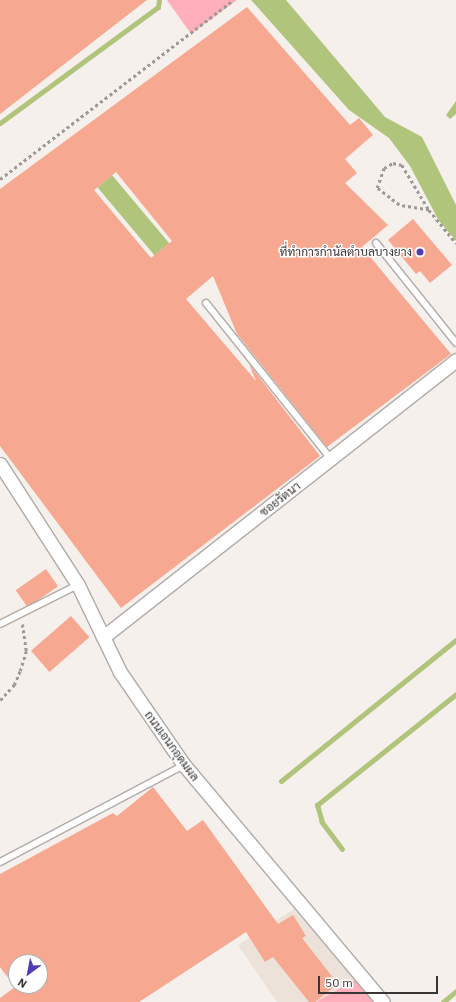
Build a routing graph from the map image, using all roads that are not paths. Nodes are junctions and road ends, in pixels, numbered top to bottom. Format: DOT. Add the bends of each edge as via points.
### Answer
graph roads {
  1 [pos="376,243"];
  2 [pos="206,304"];
  3 [pos="456,343"];
  4 [pos="456,360"];
  5 [pos="331,459"];
  6 [pos="0,464"];
  7 [pos="78,586"];
  8 [pos="0,624"];
  9 [pos="103,637"];
  10 [pos="184,765"];
  11 [pos="0,862"];
  12 [pos="383,1002"];
  1 -- 3 [label="lane"];
  2 -- 5 [label="lane"];
  4 -- 5 [label="street, ซอยรัตนา"];
  5 -- 9 [label="street, ซอยรัตนา"];
  6 -- 7 [label="street, ถนนเอนกอุดมผล"];
  7 -- 8 [label="lane"];
  7 -- 9 [label="street, ถนนเอนกอุดมผล"];
  9 -- 10 [label="street, ถนนเอนกอุดมผล" via="120,672"];
  10 -- 11 [label="lane"];
  10 -- 12 [label="street, ถนนเอนกอุดมผล"];
}
